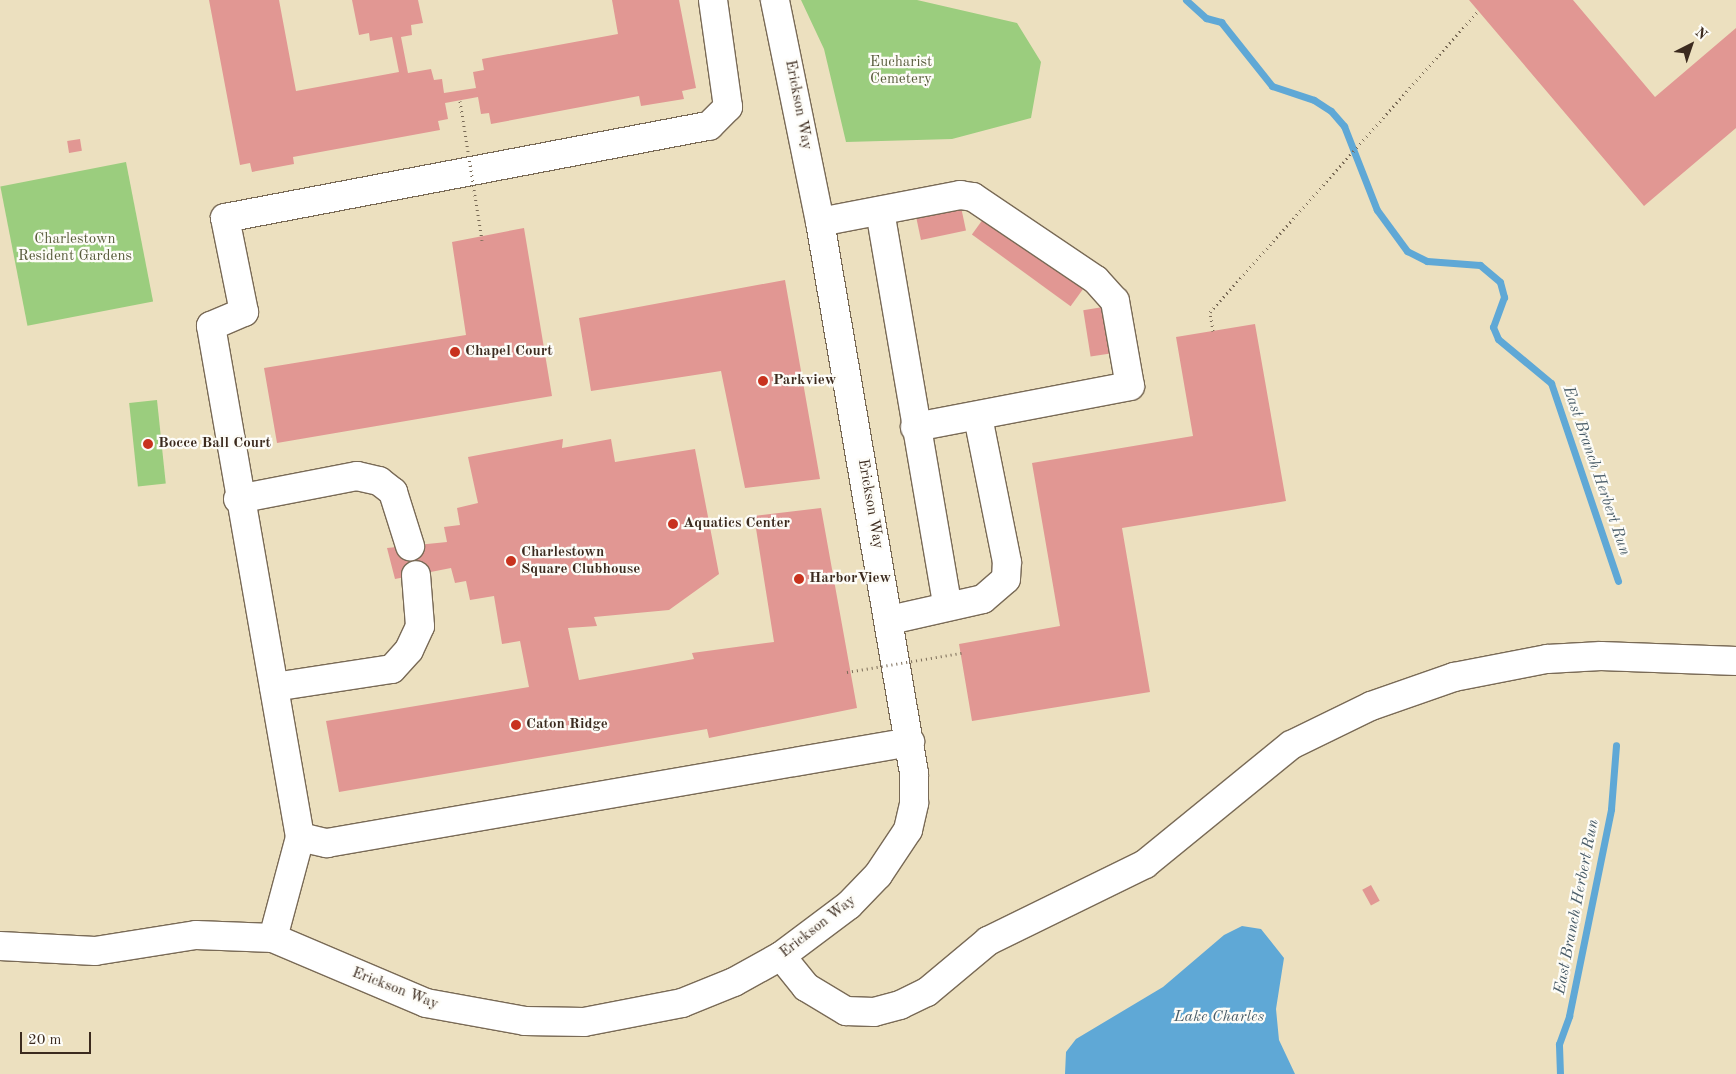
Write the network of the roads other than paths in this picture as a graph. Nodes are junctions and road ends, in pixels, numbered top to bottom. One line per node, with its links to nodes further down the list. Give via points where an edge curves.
1 (713, 0): 7 (street, via 728,107 709,126 225,218 244,312 211,326)
2 (775, 0): 4 (street, Erickson Way)
3 (880, 211): 4 (street); 5 (street, via 960,195 973,198 1096,280 1115,301 1130,386); 6 (street)
4 (820, 222): 11 (street, Erickson Way)
5 (978, 417): 6 (street); 10 (street, via 1007,562 1006,579 983,599)
6 (915, 427): 10 (street)
7 (238, 499): 8 (street, via 356,476 379,481 393,492); 13 (street)
8 (410, 546)
9 (416, 575): 13 (street, via 420,626 409,650 392,668)
10 (947, 604): 11 (street)
11 (890, 620): 14 (street, Erickson Way)
12 (1736, 661): 18 (street, via 1601,656 1501,664 1364,709 1290,745 1145,864 988,941 927,992 900,1005 874,1012 846,1011 806,987)
13 (274, 687): 15 (street)
14 (910, 742): 15 (street, via 327,843); 18 (street, Erickson Way, via 914,803 896,852 849,905)
15 (300, 837): 16 (street)
16 (273, 938): 17 (street, Erickson Way, via 196,935 95,951); 18 (street, Erickson Way, via 426,1003 525,1020 584,1022 682,1003)
17 (0, 946)
18 (781, 956)

